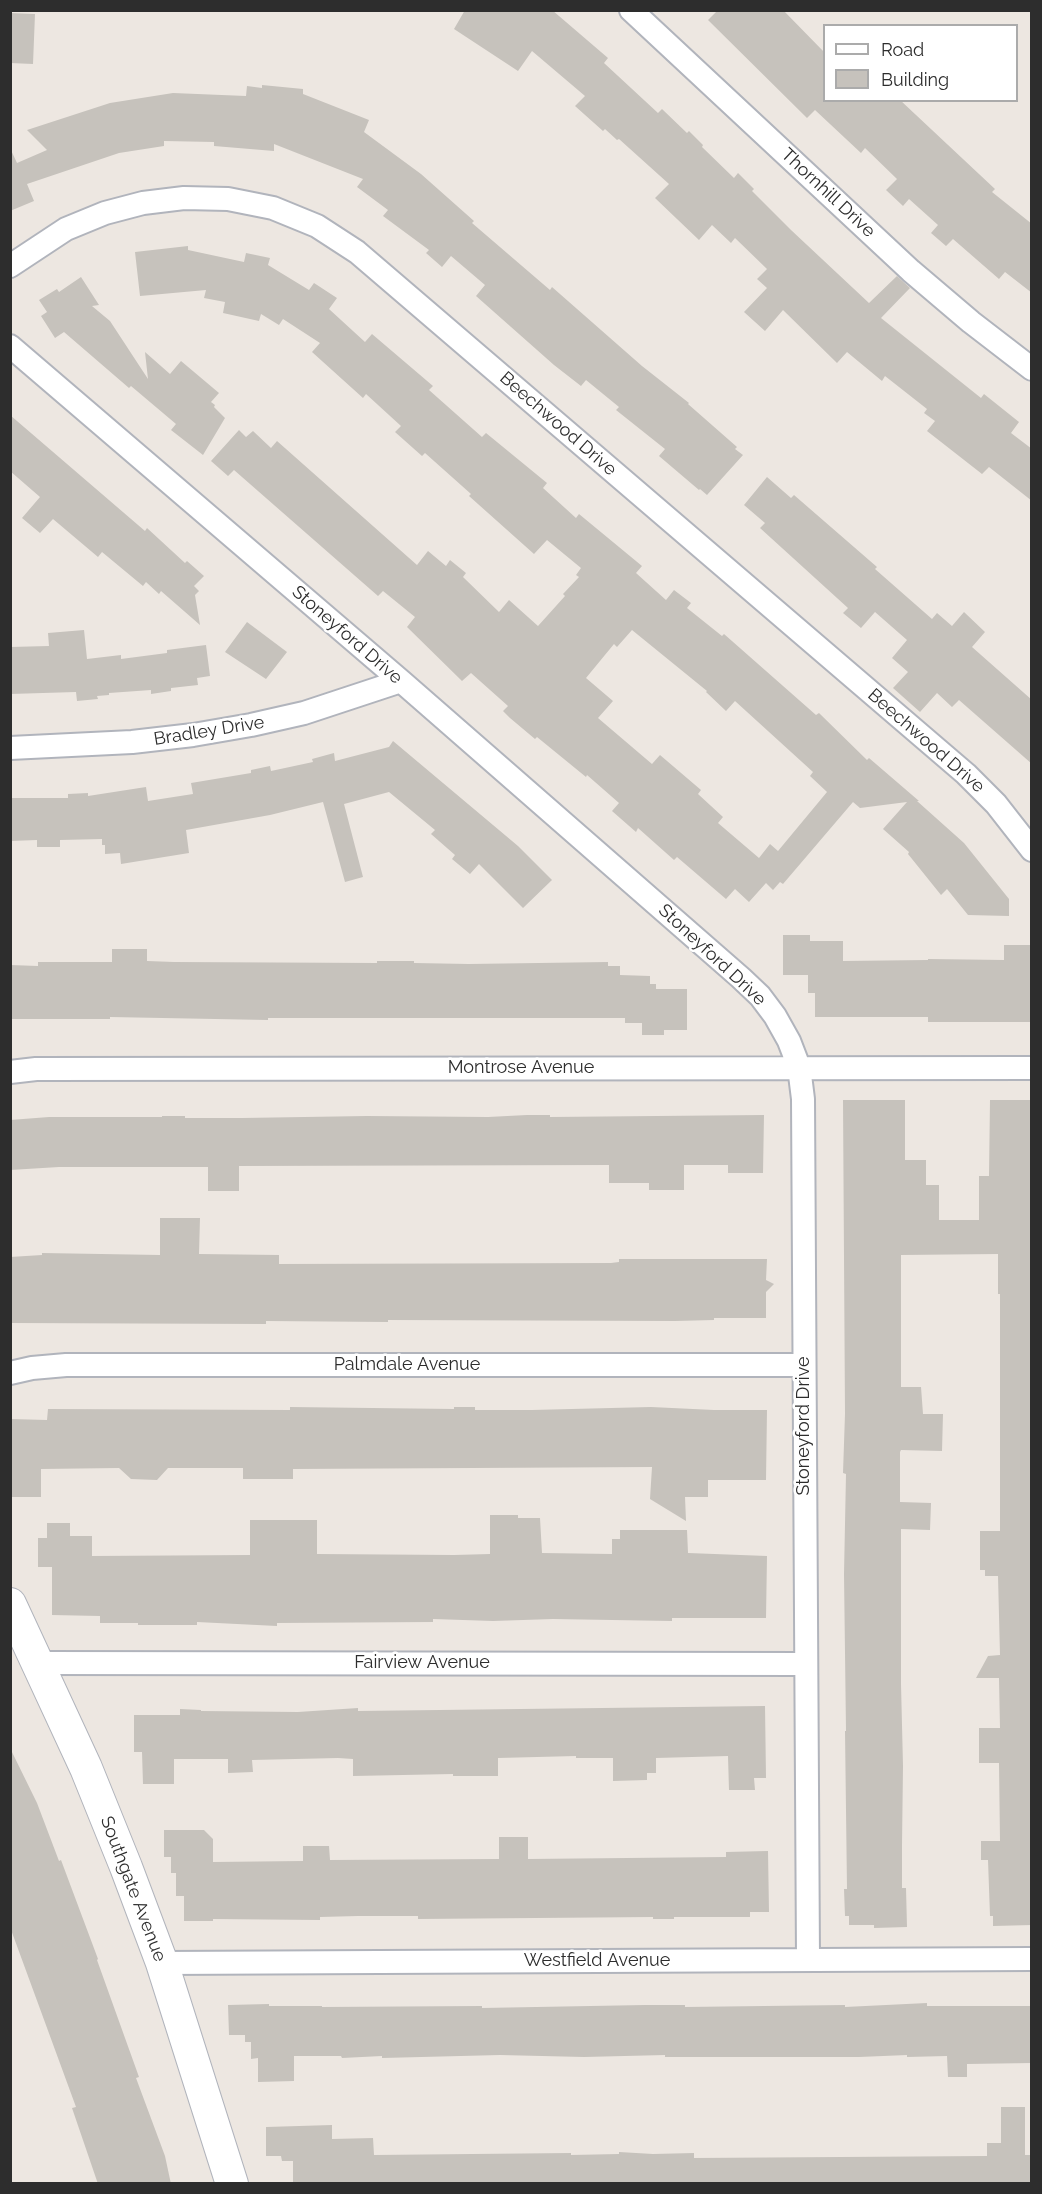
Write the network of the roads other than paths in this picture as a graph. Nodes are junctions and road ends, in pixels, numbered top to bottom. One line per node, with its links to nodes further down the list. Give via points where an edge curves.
1 (631, 10): 4 (street, Thornhill Drive, via 911,271)
2 (10, 266): 7 (street, Beechwood Drive, via 66,230 105,213 144,203 184,198 228,199 273,208 317,226 357,252 966,774)
3 (10, 346): 5 (street, Stoneyford Drive)
4 (1032, 369)
5 (401, 681): 6 (street, Bradley Drive, via 304,713 252,725 132,742); 8 (street, Stoneyford Drive, via 760,996 789,1041)
6 (10, 748)
7 (1032, 850)
8 (799, 1067): 9 (street, Montrose Avenue); 10 (street, Montrose Avenue); 11 (street, Stoneyford Drive)
9 (1032, 1068)
10 (10, 1072)
11 (804, 1365): 12 (street, Palmdale Avenue, via 66,1365); 15 (street, Stoneyford Drive)
12 (10, 1372)
13 (10, 1604): 14 (street, Southgate Avenue)
14 (39, 1663): 15 (street, Fairview Avenue); 18 (street, Southgate Avenue, via 86,1768)
15 (805, 1664): 16 (street, Stoneyford Drive)
16 (808, 1959): 17 (street, Westfield Avenue); 18 (street, Westfield Avenue)
17 (1032, 1959)
18 (162, 1963): 19 (street, Southgate Avenue)
19 (232, 2184)

